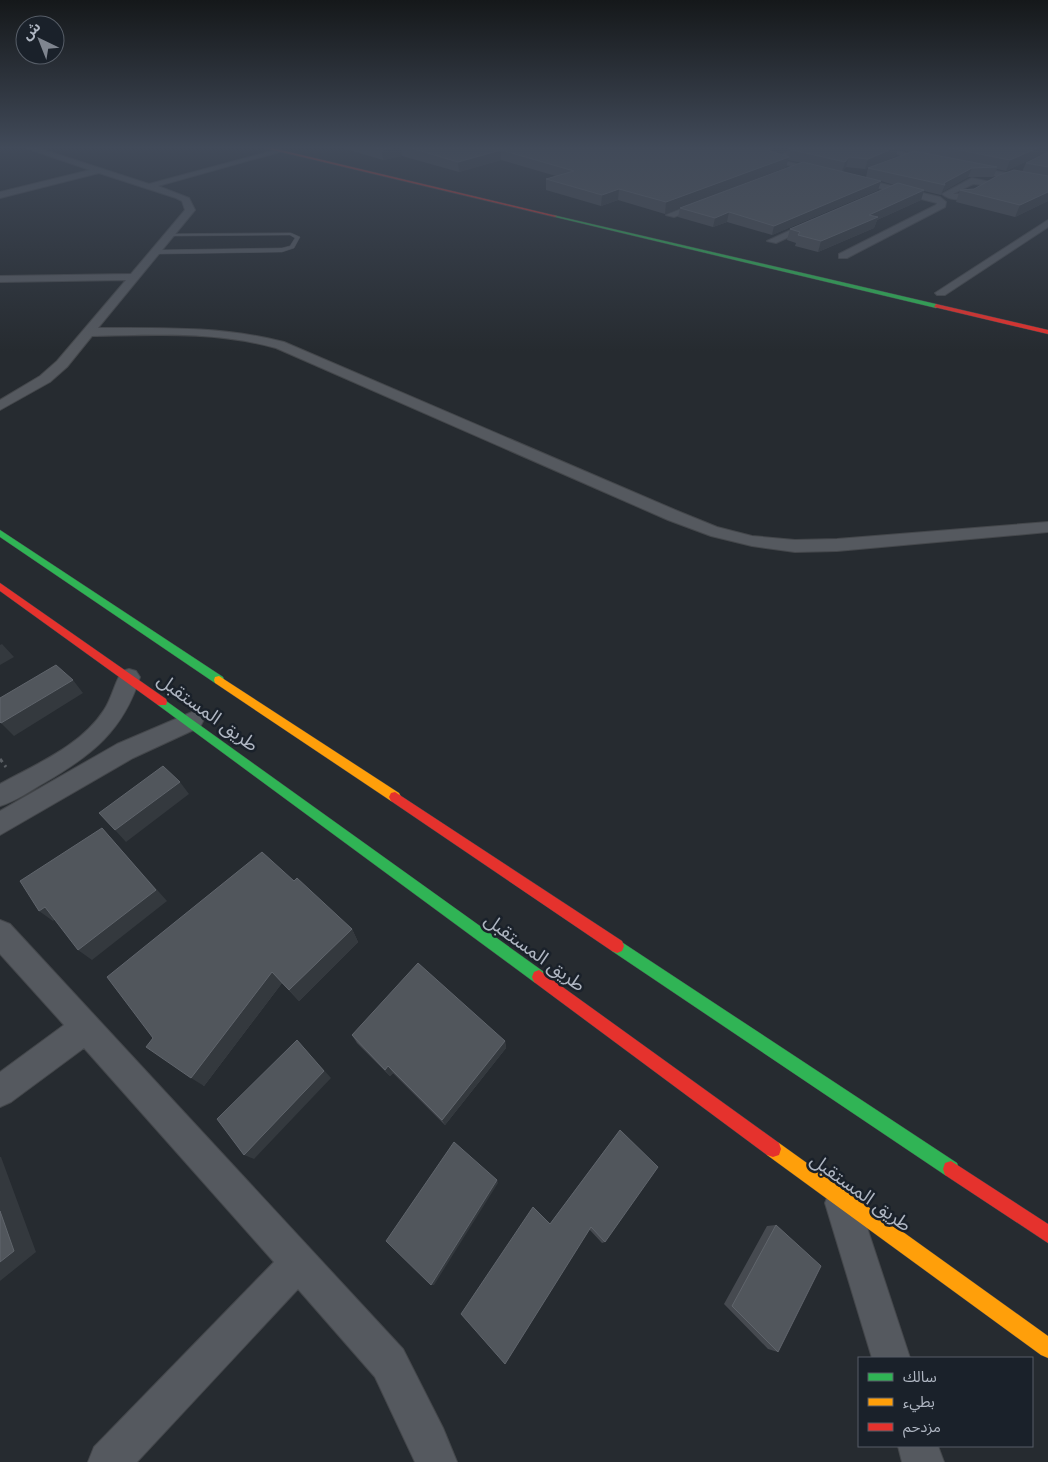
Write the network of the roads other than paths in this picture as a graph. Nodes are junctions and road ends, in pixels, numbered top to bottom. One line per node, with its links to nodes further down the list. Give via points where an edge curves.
1 (187, 214): 7 (street)
2 (547, 214): 11 (street)
3 (597, 214): 8 (street)
4 (924, 214): 15 (street)
5 (824, 219): 10 (street)
6 (1048, 223): 18 (street)
7 (171, 235): 14 (street); 14 (lane, via 291,234 298,238 292,247 282,250)
8 (687, 235): 9 (street); 11 (street, via 683,242)
9 (713, 241): 12 (street); 13 (street, via 703,243)
10 (772, 241)
11 (673, 244): 13 (street)
12 (732, 246)
13 (698, 250): 21 (street)
14 (156, 252): 16 (street)
15 (843, 256)
16 (135, 277): 17 (street); 20 (street)
17 (0, 279)
18 (936, 292): 19 (street)
19 (960, 297)
20 (89, 332): 22 (street, via 45,379); 23 (street, via 227,332 264,340 674,516 711,531 752,541 795,546 837,545)
21 (1048, 332)
22 (0, 406)
23 (1048, 527)
24 (0, 533): 36 (street, طريق المستقبل)
25 (0, 586): 26 (street, طريق المستقبل)
26 (129, 677): 27 (street, طريق المستقبل); 28 (street, via 120,704 101,729)
27 (192, 721): 29 (street); 35 (street, طريق المستقبل)
28 (74, 752): 29 (street); 30 (street)
29 (92, 769): 31 (street)
30 (0, 796)
31 (0, 824)
32 (0, 933): 33 (street)
33 (85, 1028): 34 (street); 37 (street)
34 (0, 1091)
35 (841, 1200): 38 (street, طريق المستقبل); 39 (street)
36 (1048, 1234)
37 (298, 1263): 41 (street); 42 (street, via 389,1363)
38 (1048, 1348)
39 (891, 1357)
40 (918, 1447): 43 (street)
41 (109, 1462)
42 (436, 1462)
43 (923, 1462)

